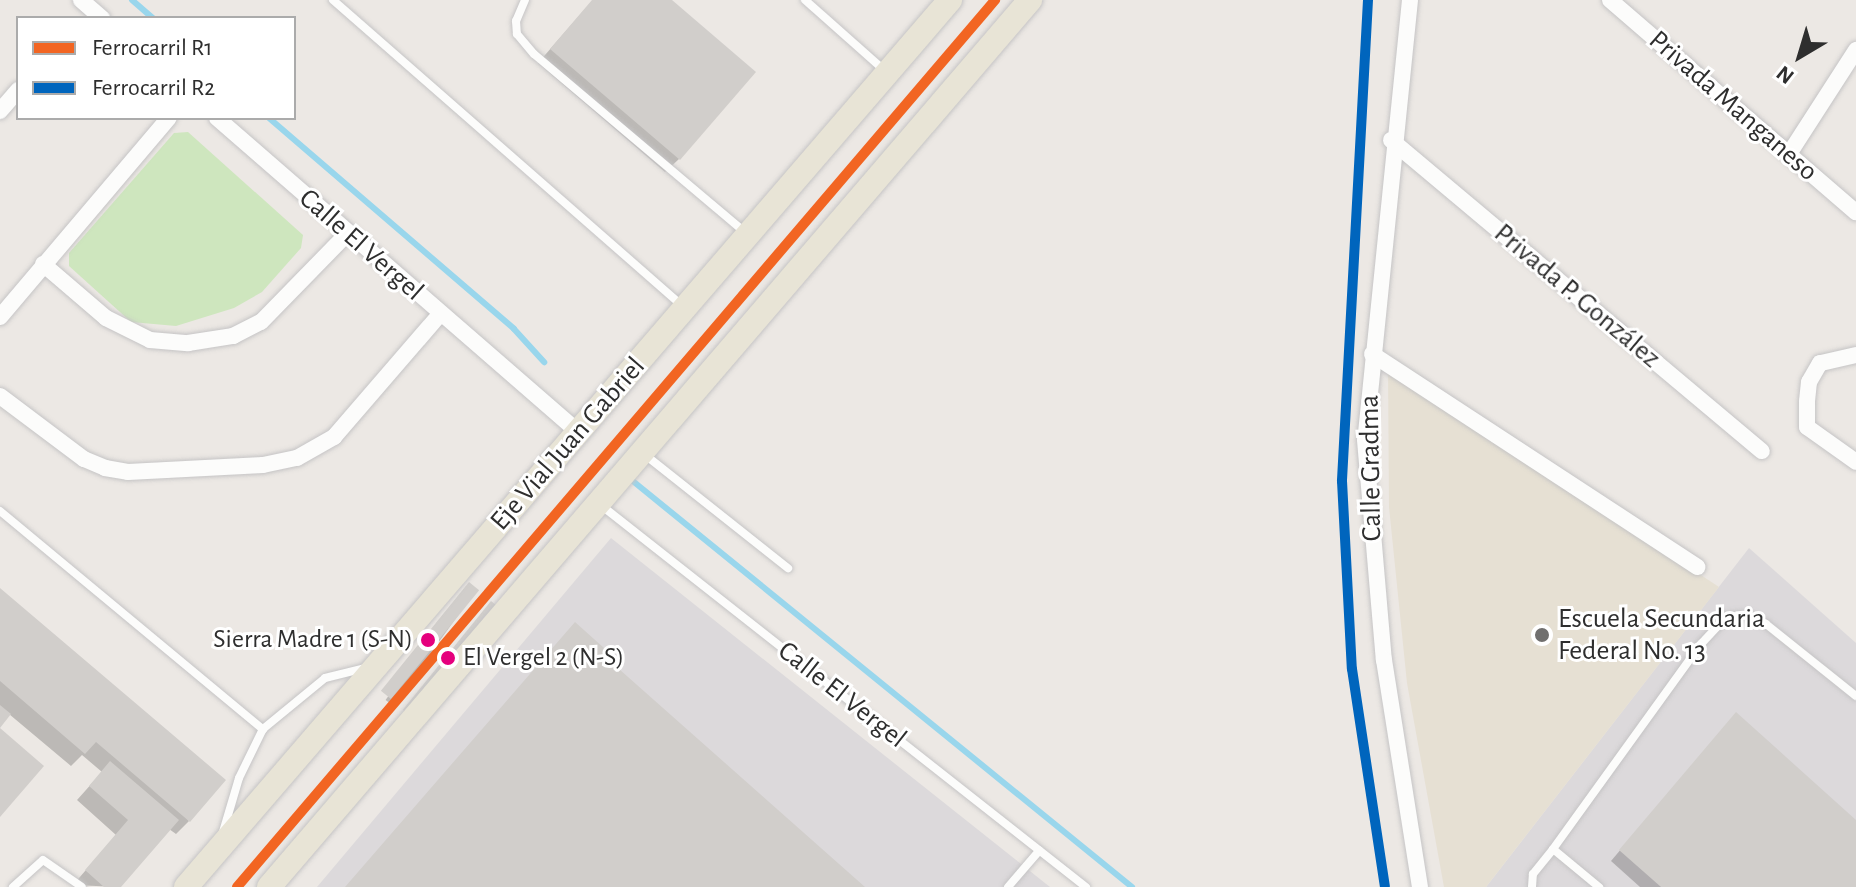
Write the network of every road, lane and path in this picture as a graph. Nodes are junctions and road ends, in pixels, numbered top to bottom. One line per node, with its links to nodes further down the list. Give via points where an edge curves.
1 (333, 0): 20 (lane)
2 (525, 0): 18 (lane, via 517,34 534,54)
3 (805, 0): 9 (lane)
4 (950, 0): 9 (main road, Eje Vial Juan Gabriel)
5 (1030, 0): 28 (main road)
6 (1410, 0): 14 (street, Calle Gradma)
7 (1610, 0): 15 (street, Privada Manganeso)
8 (1856, 50): 15 (street)
9 (888, 73): 18 (main road, Eje Vial Juan Gabriel)
10 (16, 92): 11 (street)
11 (0, 111)
12 (167, 120): 19 (street)
13 (219, 120): 17 (street, Calle El Vergel)
14 (1391, 140): 23 (street, Calle Gradma); 27 (street, Privada P. González)
15 (1789, 154): 16 (street, Privada Manganeso)
16 (1856, 212)
17 (348, 233): 19 (street, via 261,322 233,336 188,343 150,340 106,318); 21 (street, Calle El Vergel)
18 (749, 235): 20 (main road, Eje Vial Juan Gabriel)
19 (43, 264): 22 (street)
20 (686, 308): 26 (main road, Eje Vial Juan Gabriel)
21 (440, 314): 25 (street, via 334,437 297,458 263,465 128,472 105,468 84,459); 26 (street, Calle El Vergel)
22 (0, 317)
23 (1372, 354): 32 (street); 46 (street, Calle Gradma, via 1365,440 1371,554)
24 (1856, 355): 29 (street, via 1820,363 1809,382 1807,427)
25 (0, 396)
26 (579, 433): 34 (main road, Eje Vial Juan Gabriel)
27 (1762, 451)
28 (642, 452): 30 (main road); 33 (lane)
29 (1856, 462)
30 (598, 503): 39 (lane, Calle El Vergel); 43 (main road)
31 (0, 511): 36 (lane)
32 (1698, 567)
33 (788, 568)
34 (370, 668): 36 (lane, via 325,678); 37 (main road, Eje Vial Juan Gabriel)
35 (1856, 696): 38 (lane, via 1766,624 1747,615 1726,617)
36 (263, 729): 37 (lane, via 239,778)
37 (219, 848): 42 (main road, Eje Vial Juan Gabriel)
38 (1553, 849): 47 (lane, via 1533,874); 48 (lane)
39 (1039, 851): 44 (lane); 45 (lane, Calle El Vergel)
40 (13, 887): 41 (lane, via 43,860)
41 (82, 887)
42 (186, 887)
43 (269, 887)
44 (1008, 887)
45 (1086, 887)
46 (1420, 887)
47 (1532, 887)
48 (1599, 887)

